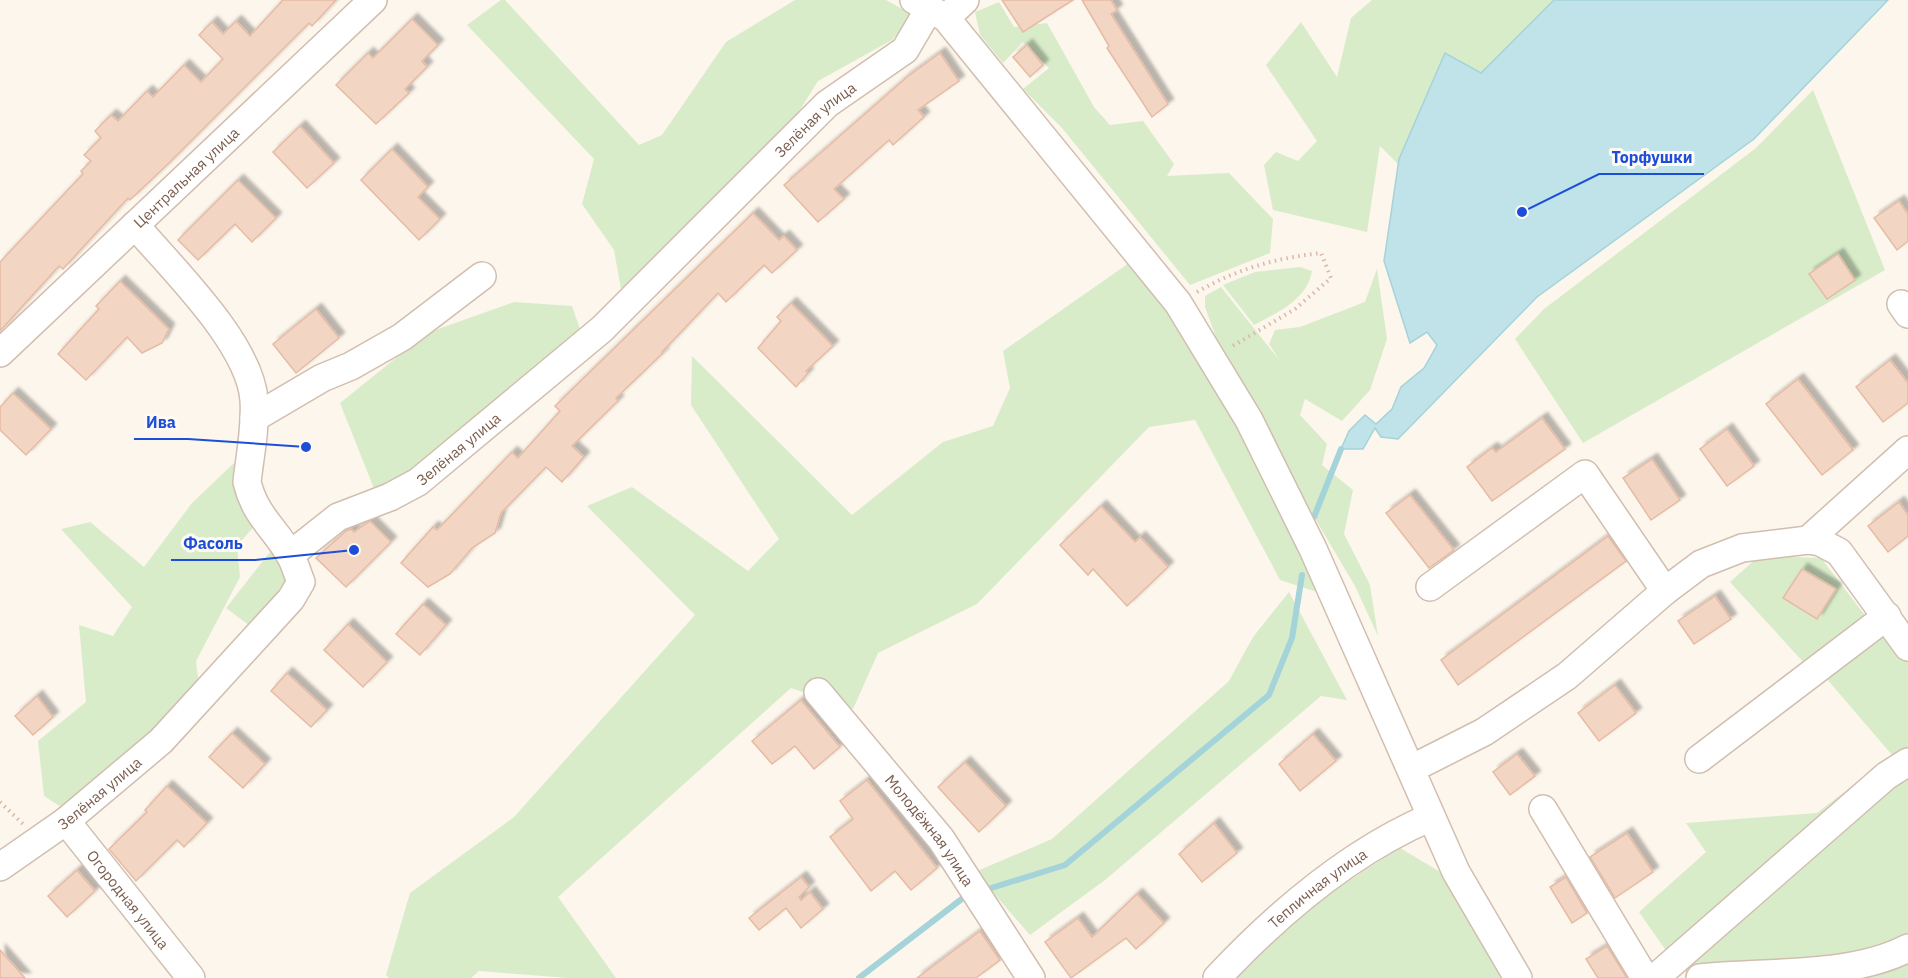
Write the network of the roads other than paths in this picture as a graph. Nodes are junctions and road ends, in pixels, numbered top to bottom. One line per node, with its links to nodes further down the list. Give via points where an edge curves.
1 (373, 0): 3 (street, Центральная улица)
2 (938, 7): 9 (street, Зелёная улица, via 905,50 827,104 602,329 418,482 338,517); 17 (street, via 1178,303 1249,420 1313,549)
3 (135, 225): 5 (street, Центральная улица); 6 (street, via 230,337 247,367)
4 (482, 276): 6 (street, via 402,337)
5 (0, 353)
6 (254, 418): 9 (street, via 250,493 267,526)
7 (1908, 450): 8 (street)
8 (1808, 540): 11 (street, via 1742,548 1716,557); 12 (street, via 1839,552)
9 (290, 555): 20 (street, Зелёная улица, via 301,582 291,599 161,741)
10 (1430, 587): 11 (street, via 1585,474)
11 (1665, 591): 17 (street, via 1567,676 1484,732)
12 (1887, 616): 13 (street); 15 (street)
13 (1908, 646)
14 (818, 692): 24 (street, Молодёжная улица, via 941,839)
15 (1699, 759)
16 (1908, 762): 28 (street, via 1886,776)
17 (1411, 769): 19 (street)
18 (1543, 809): 27 (street)
19 (1431, 817): 25 (street, Тепличная улица, via 1398,831 1291,907); 26 (street, via 1456,872)
20 (66, 821): 21 (street, Зелёная улица); 23 (street, Огородная улица)
21 (0, 867)
22 (1908, 948): 29 (street, via 1846,968)
23 (190, 978)
24 (1031, 978)
25 (1217, 978)
26 (1518, 978)
27 (1645, 978)
28 (1655, 978)
29 (1700, 978)

